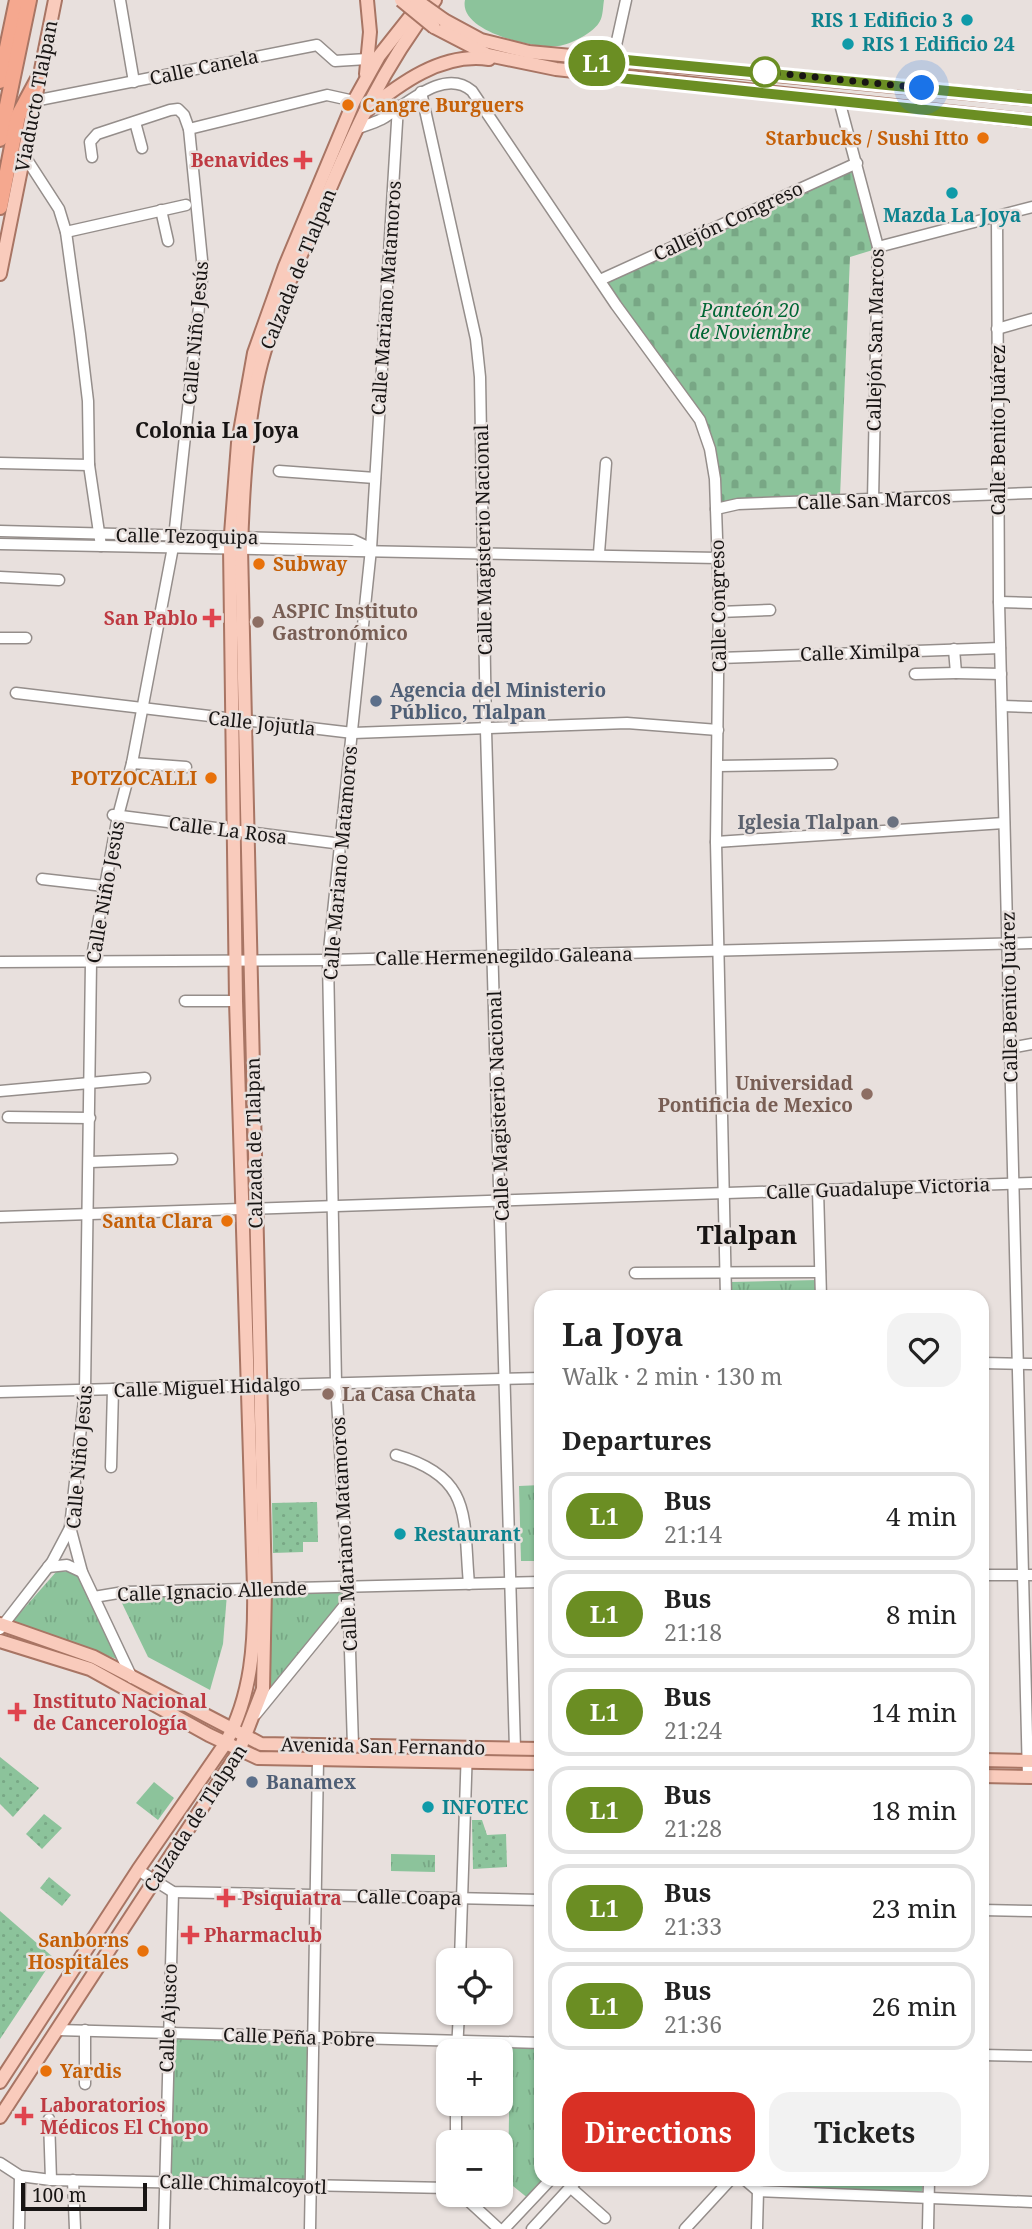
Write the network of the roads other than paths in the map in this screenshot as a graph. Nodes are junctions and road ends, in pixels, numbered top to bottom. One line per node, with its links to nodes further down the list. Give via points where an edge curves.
1 (14, 0): 12 (highway); 16 (highway, Viaducto Tlalpan)
2 (26, 0): 28 (highway); 33 (highway, Viaducto Tlalpan)
3 (55, 0): 17 (main road, Viaducto Tlalpan)
4 (120, 0): 20 (street)
5 (367, 0): 13 (main road)
6 (401, 0): 11 (main road, bridge)
7 (416, 0): 11 (main road, bridge)
8 (424, 0): 19 (main road, Calzada de Tlalpan, via 379,55)
9 (435, 0): 27 (main road, Calzada de Tlalpan, via 403,43)
10 (626, 0): 14 (street)
11 (439, 23): 14 (main road, via 511,49); 15 (main road, via 475,50)
12 (0, 42)
13 (367, 59): 19 (main road); 20 (street, Calle Canela, via 335,61 317,45)
14 (613, 59): 18 (street); 22 (main road)
15 (508, 61): 18 (main road); 27 (main road, via 481,58 435,67 403,82)
16 (1, 75)
17 (39, 77): 24 (main road, Viaducto Tlalpan); 39 (highway, via 18,116)
18 (609, 77): 23 (main road)
19 (365, 81): 25 (main road, Calzada de Tlalpan)
20 (134, 82): 24 (street, Calle Canela)
21 (421, 92): 26 (street); 47 (street, Calle Congreso, via 455,83 472,91); 67 (street, Calle Magisterio Nacional, via 476,340)
22 (1032, 99)
23 (839, 100): 29 (main road); 37 (street, Callejón San Marcos)
24 (34, 101): 35 (main road, Viaducto Tlalpan)
25 (354, 101): 32 (street, via 327,95); 62 (main road, Calzada de Tlalpan, via 254,353 237,443)
26 (397, 106): 31 (street, via 382,119); 54 (street, Calle Mariano Matamoros)
27 (362, 114): 31 (main road, Calzada de Tlalpan)
28 (0, 115)
29 (1032, 121)
30 (135, 122): 32 (street, via 178,109); 34 (street); 36 (street, via 92,137)
31 (356, 129): 62 (main road, Calzada de Tlalpan, via 294,271 264,354)
32 (189, 130): 61 (street, Calle Niño Jesús, via 204,270)
33 (0, 139)
34 (142, 148)
35 (24, 155): 43 (street, via 59,209); 46 (main road, Viaducto Tlalpan)
36 (92, 157)
37 (857, 163): 45 (street, Callejón San Marcos); 47 (street, Callejón Congreso)
38 (186, 205): 41 (street)
39 (0, 207)
40 (1032, 207): 42 (street)
41 (161, 210): 43 (street); 44 (street)
42 (997, 216): 45 (street); 49 (street, Calle Benito Juárez)
43 (66, 232): 52 (street, via 88,401)
44 (168, 241)
45 (878, 247): 57 (street, Callejón San Marcos)
46 (0, 274)
47 (600, 280): 58 (street, Calle Congreso, via 699,420 710,449)
48 (1032, 319): 49 (street)
49 (997, 329): 56 (street, Calle Benito Juárez)
50 (0, 463): 52 (street)
51 (606, 463): 68 (street)
52 (89, 465): 60 (street)
53 (279, 471): 54 (street)
54 (375, 478): 66 (street, Calle Mariano Matamoros)
55 (1032, 493): 56 (street, Calle San Marcos)
56 (998, 496): 57 (street, Calle San Marcos); 72 (street, Calle Benito Juárez)
57 (873, 501): 58 (street, Calle San Marcos, via 738,504)
58 (716, 509): 69 (street, Calle Congreso)
59 (0, 531): 60 (street, Calle Tezoquipa)
60 (97, 534): 61 (street, Calle Tezoquipa); 64 (street)
61 (174, 534): 62 (street, Calle Tezoquipa); 65 (street, Calle Niño Jesús)
62 (235, 542): 65 (street, Calle Tezoquipa); 66 (street, Calle Tezoquipa); 88 (main road, Calzada de Tlalpan)
63 (0, 544): 64 (street, Calle Tezoquipa)
64 (100, 546): 65 (street, Calle Tezoquipa)
65 (173, 547): 87 (street, Calle Niño Jesús)
66 (371, 549): 67 (street, Calle Tezoquipa); 91 (street, Calle Mariano Matamoros)
67 (484, 552): 68 (street, Calle Tezoquipa); 89 (street, Calle Magisterio Nacional)
68 (599, 553): 69 (street, Calle Tezoquipa)
69 (718, 558): 75 (street, Calle Congreso)
70 (0, 577): 71 (street)
71 (59, 580)
72 (999, 602): 73 (street); 78 (street, Calle Benito Juárez)
73 (1032, 603)
74 (770, 610): 75 (street)
75 (719, 612): 80 (street, Calle Congreso)
76 (0, 638): 77 (street)
77 (26, 638)
78 (1000, 648): 79 (street, Calle Ximilpa); 83 (street, Calle Benito Juárez)
79 (954, 649): 80 (street, Calle Ximilpa); 81 (street)
80 (719, 658): 90 (street, Calle Congreso)
81 (956, 673): 82 (street); 83 (street)
82 (915, 674)
83 (1001, 674): 85 (street, Calle Benito Juárez)
84 (16, 694): 87 (street, Calle Jojutla)
85 (1002, 706): 86 (street); 97 (street, Calle Benito Juárez)
86 (1032, 707)
87 (142, 711): 88 (street, Calle Jojutla); 92 (street, Calle Niño Jesús)
88 (239, 720): 91 (street, Calle Jojutla); 98 (main road, Calzada de Tlalpan); 99 (main road, Calzada de Tlalpan)
89 (486, 730): 90 (street, Calle Jojutla, via 627,723); 91 (street, Calle Jojutla); 107 (street, Calle Magisterio Nacional)
90 (718, 730): 94 (street, Calle Congreso)
91 (353, 733): 101 (street, Calle Mariano Matamoros)
92 (132, 763): 95 (street); 96 (street, Calle Niño Jesús)
93 (832, 764): 94 (street)
94 (718, 766): 100 (street, Calle Congreso)
95 (186, 767)
96 (116, 815): 98 (street, Calle La Rosa); 103 (street, Calle Niño Jesús)
97 (1004, 823): 100 (street); 104 (street, Calle Benito Juárez)
98 (234, 831): 99 (street, Calle La Rosa); 108 (main road, Calzada de Tlalpan)
99 (248, 832): 101 (street, Calle La Rosa); 109 (main road, Calzada de Tlalpan)
100 (716, 842): 106 (street, Calle Congreso)
101 (342, 844): 110 (street, Calle Mariano Matamoros)
102 (42, 879): 103 (street)
103 (104, 886): 112 (street, Calle Niño Jesús)
104 (1007, 943): 105 (street, Calle Hermenegildo Galeana); 106 (street, Calle Hermenegildo Galeana); 116 (street, Calle Benito Juárez)
105 (1032, 943)
106 (717, 952): 107 (street, Calle Hermenegildo Galeana); 127 (street, Calle Congreso)
107 (493, 956): 110 (street, Calle Hermenegildo Galeana); 128 (street, Calle Magisterio Nacional)
108 (236, 959): 109 (street, Calle Hermenegildo Galeana); 112 (street, Calle Hermenegildo Galeana); 114 (main road, Calzada de Tlalpan)
109 (250, 959): 110 (street, Calle Hermenegildo Galeana); 130 (main road, Calzada de Tlalpan)
110 (328, 960): 129 (street, Calle Mariano Matamoros)
111 (0, 962): 112 (street, Calle Hermenegildo Galeana)
112 (91, 962): 118 (street, Calle Niño Jesús)
113 (185, 1001): 114 (street)
114 (236, 1001): 130 (main road, Calzada de Tlalpan)
115 (1032, 1044): 116 (street)
116 (1010, 1048): 124 (street, Calle Benito Juárez)
117 (145, 1078): 118 (street)
118 (90, 1082): 119 (street); 121 (street, Calle Niño Jesús)
119 (0, 1091)
120 (8, 1117): 121 (street)
121 (90, 1118): 123 (street, Calle Niño Jesús)
122 (172, 1159): 123 (street)
123 (90, 1162): 131 (street, Calle Niño Jesús)
124 (1013, 1183): 125 (street, Calle Guadalupe Victoria); 126 (street, Calle Guadalupe Victoria); 139 (street, Calle Benito Juárez)
125 (1032, 1183)
126 (818, 1190): 127 (street, Calle Guadalupe Victoria); 133 (street)
127 (724, 1194): 128 (street, Calle Guadalupe Victoria); 135 (street, Calle Congreso)
128 (500, 1202): 129 (street, Calle Guadalupe Victoria); 141 (street, Calle Magisterio Nacional)
129 (332, 1206): 130 (street, Calle Guadalupe Victoria); 143 (street, Calle Mariano Matamoros)
130 (250, 1209): 131 (street, Calle Guadalupe Victoria); 144 (main road, Calzada de Tlalpan)
131 (89, 1214): 132 (street, Calle Guadalupe Victoria); 146 (street, Calle Niño Jesús)
132 (0, 1217)
133 (820, 1272): 135 (street); 137 (street)
134 (635, 1273): 135 (street)
135 (725, 1273): 136 (street, Calle Congreso)
136 (726, 1290)
137 (821, 1290)
138 (989, 1363): 139 (street)
139 (1018, 1364): 140 (street); 154 (street, Calle Benito Juárez)
140 (1032, 1364)
141 (506, 1378): 142 (street, Calle Miguel Hidalgo); 143 (street, Calle Miguel Hidalgo); 156 (street, Calle Magisterio Nacional)
142 (534, 1378)
143 (336, 1383): 144 (street, Calle Miguel Hidalgo); 158 (street, Calle Mariano Matamoros)
144 (254, 1386): 145 (street, Calle Miguel Hidalgo); 159 (main road, Calzada de Tlalpan)
145 (113, 1389): 146 (street, Calle Miguel Hidalgo); 149 (street)
146 (85, 1391): 147 (street, Calle Miguel Hidalgo); 150 (street, Calle Niño Jesús)
147 (0, 1392)
148 (396, 1455): 157 (street, via 419,1461 452,1489 461,1503)
149 (111, 1467)
150 (70, 1527): 151 (street); 152 (street, Calle Niño Jesús)
151 (48, 1567): 152 (street, via 67,1565); 162 (street)
152 (82, 1572): 160 (street, Calle Niño Jesús)
153 (989, 1575): 154 (street)
154 (1027, 1575): 177 (street, Calle Benito Juárez)
155 (534, 1582): 156 (street, Calle Ignacio Allende)
156 (511, 1583): 157 (street, Calle Ignacio Allende); 171 (street, Calle Magisterio Nacional)
157 (469, 1584): 158 (street, Calle Ignacio Allende)
158 (348, 1587): 159 (street, Calle Ignacio Allende); 161 (street, Calle Mariano Matamoros)
159 (260, 1588): 160 (street, Calle Ignacio Allende); 166 (main road, Calzada de Tlalpan, via 264,1689); 167 (main road, Calzada de Tlalpan, via 253,1665)
160 (94, 1597): 164 (street, Calle Niño Jesús)
161 (349, 1600): 166 (street); 170 (street, Calle Mariano Matamoros)
162 (1, 1626): 164 (main road, Avenida San Fernando, via 94,1657)
163 (0, 1641): 165 (main road, Avenida San Fernando, via 90,1669)
164 (134, 1676): 165 (street); 167 (main road, Avenida San Fernando)
165 (128, 1688): 169 (main road, Avenida San Fernando)
166 (255, 1715): 168 (main road, Calzada de Tlalpan)
167 (233, 1729): 168 (main road, Avenida San Fernando); 169 (main road, Calzada de Tlalpan)
168 (247, 1737): 170 (main road, Avenida San Fernando, via 261,1744); 173 (main road, Calzada de Tlalpan)
169 (225, 1744): 173 (main road, Avenida San Fernando); 181 (main road, Calzada de Tlalpan)
170 (353, 1746): 174 (main road, Avenida San Fernando)
171 (515, 1749): 172 (main road, Avenida San Fernando); 174 (main road, Avenida San Fernando)
172 (534, 1749)
173 (239, 1751): 175 (main road, Avenida San Fernando, via 258,1758); 182 (main road, Calzada de Tlalpan)
174 (467, 1755): 175 (main road, Avenida San Fernando); 178 (main road, Avenida San Fernando); 185 (street)
175 (318, 1760): 184 (street)
176 (989, 1760): 177 (main road)
177 (1030, 1761): 180 (street, Calle Benito Juárez)
178 (534, 1762)
179 (989, 1776): 180 (main road)
180 (1030, 1777)
181 (138, 1870): 182 (street); 199 (main road, Calzada de Tlalpan)
182 (155, 1881): 183 (street); 190 (main road, Calzada de Tlalpan)
183 (173, 1892): 184 (street, Calle Coapa); 192 (street, Calle Ajusco)
184 (315, 1895): 185 (street, Calle Coapa); 193 (street)
185 (463, 1899): 186 (street, Calle Coapa); 189 (street)
186 (534, 1900)
187 (989, 1910): 188 (street)
188 (1032, 1911)
189 (461, 1948)
190 (57, 2030): 191 (street, Calle Peña Pobre); 201 (main road, Calzada de Tlalpan)
191 (85, 2031): 192 (street, Calle Peña Pobre); 200 (street)
192 (167, 2032): 193 (street, Calle Peña Pobre); 207 (street, Calle Ajusco)
193 (312, 2036): 196 (street, Calle Peña Pobre); 208 (street)
194 (534, 2043): 195 (street, Calle Peña Pobre)
195 (513, 2044)
196 (436, 2045)
197 (989, 2055): 198 (street)
198 (1032, 2056)
199 (0, 2082)
200 (85, 2084)
201 (0, 2117)
202 (49, 2119): 205 (street)
203 (0, 2163): 204 (street, Calle Chimalcoyotl)
204 (20, 2176): 205 (street, Calle Chimalcoyotl); 220 (street)
205 (51, 2180): 206 (street, Calle Chimalcoyotl)
206 (73, 2180): 207 (street, Calle Chimalcoyotl); 221 (street)
207 (164, 2181): 208 (street, Calle Chimalcoyotl); 222 (street, Calle Ajusco)
208 (311, 2186): 213 (street, Calle Chimalcoyotl); 223 (street)
209 (544, 2186): 225 (street)
210 (725, 2186): 227 (street)
211 (752, 2186): 215 (street)
212 (929, 2186): 216 (street)
213 (436, 2188)
214 (570, 2188): 219 (street); 226 (street)
215 (758, 2191): 216 (street); 228 (street)
216 (928, 2199): 217 (street); 229 (street)
217 (1032, 2202)
218 (475, 2207): 224 (street)
219 (605, 2218)
220 (19, 2229)
221 (75, 2229)
222 (164, 2229)
223 (310, 2229)
224 (499, 2229)
225 (504, 2229)
226 (532, 2229)
227 (685, 2229)
228 (757, 2229)
229 (928, 2229)

